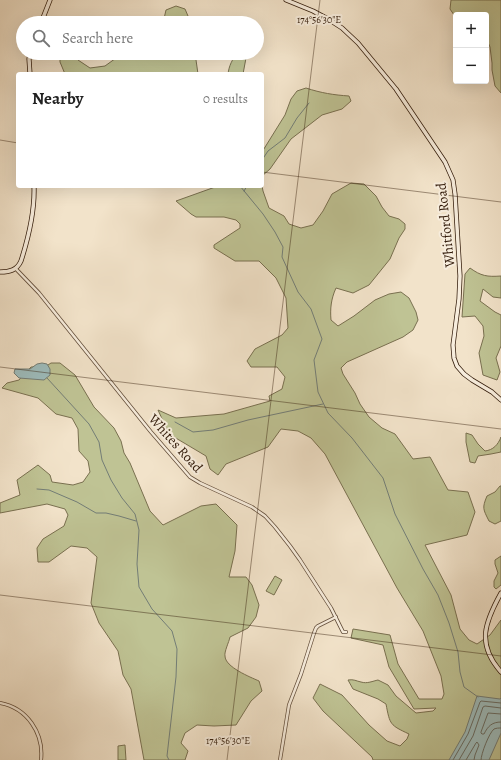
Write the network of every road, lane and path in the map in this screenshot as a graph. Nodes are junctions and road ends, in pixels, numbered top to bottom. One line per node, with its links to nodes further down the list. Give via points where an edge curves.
1 (50, 0): 3 (main road)
2 (286, 0): 9 (main road, Whitford Road, via 328,19 358,43 401,97 445,162 455,194 460,276 454,358 464,374)
3 (44, 16)
4 (29, 60): 5 (main road)
5 (30, 72)
6 (34, 188): 7 (main road, via 32,219 21,261)
7 (16, 269): 8 (main road); 11 (street, Whites Road, via 39,293 190,477 265,516 300,560)
8 (0, 272)
9 (501, 400)
10 (501, 593): 13 (main road, via 489,616 485,636 492,660)
11 (336, 617): 12 (street, Whites Road, via 343,632); 16 (street, via 318,626 314,633 289,705)
12 (346, 632)
13 (501, 672)
14 (0, 703): 15 (street, via 12,706 33,724 41,743)
15 (41, 760)
16 (280, 760)

